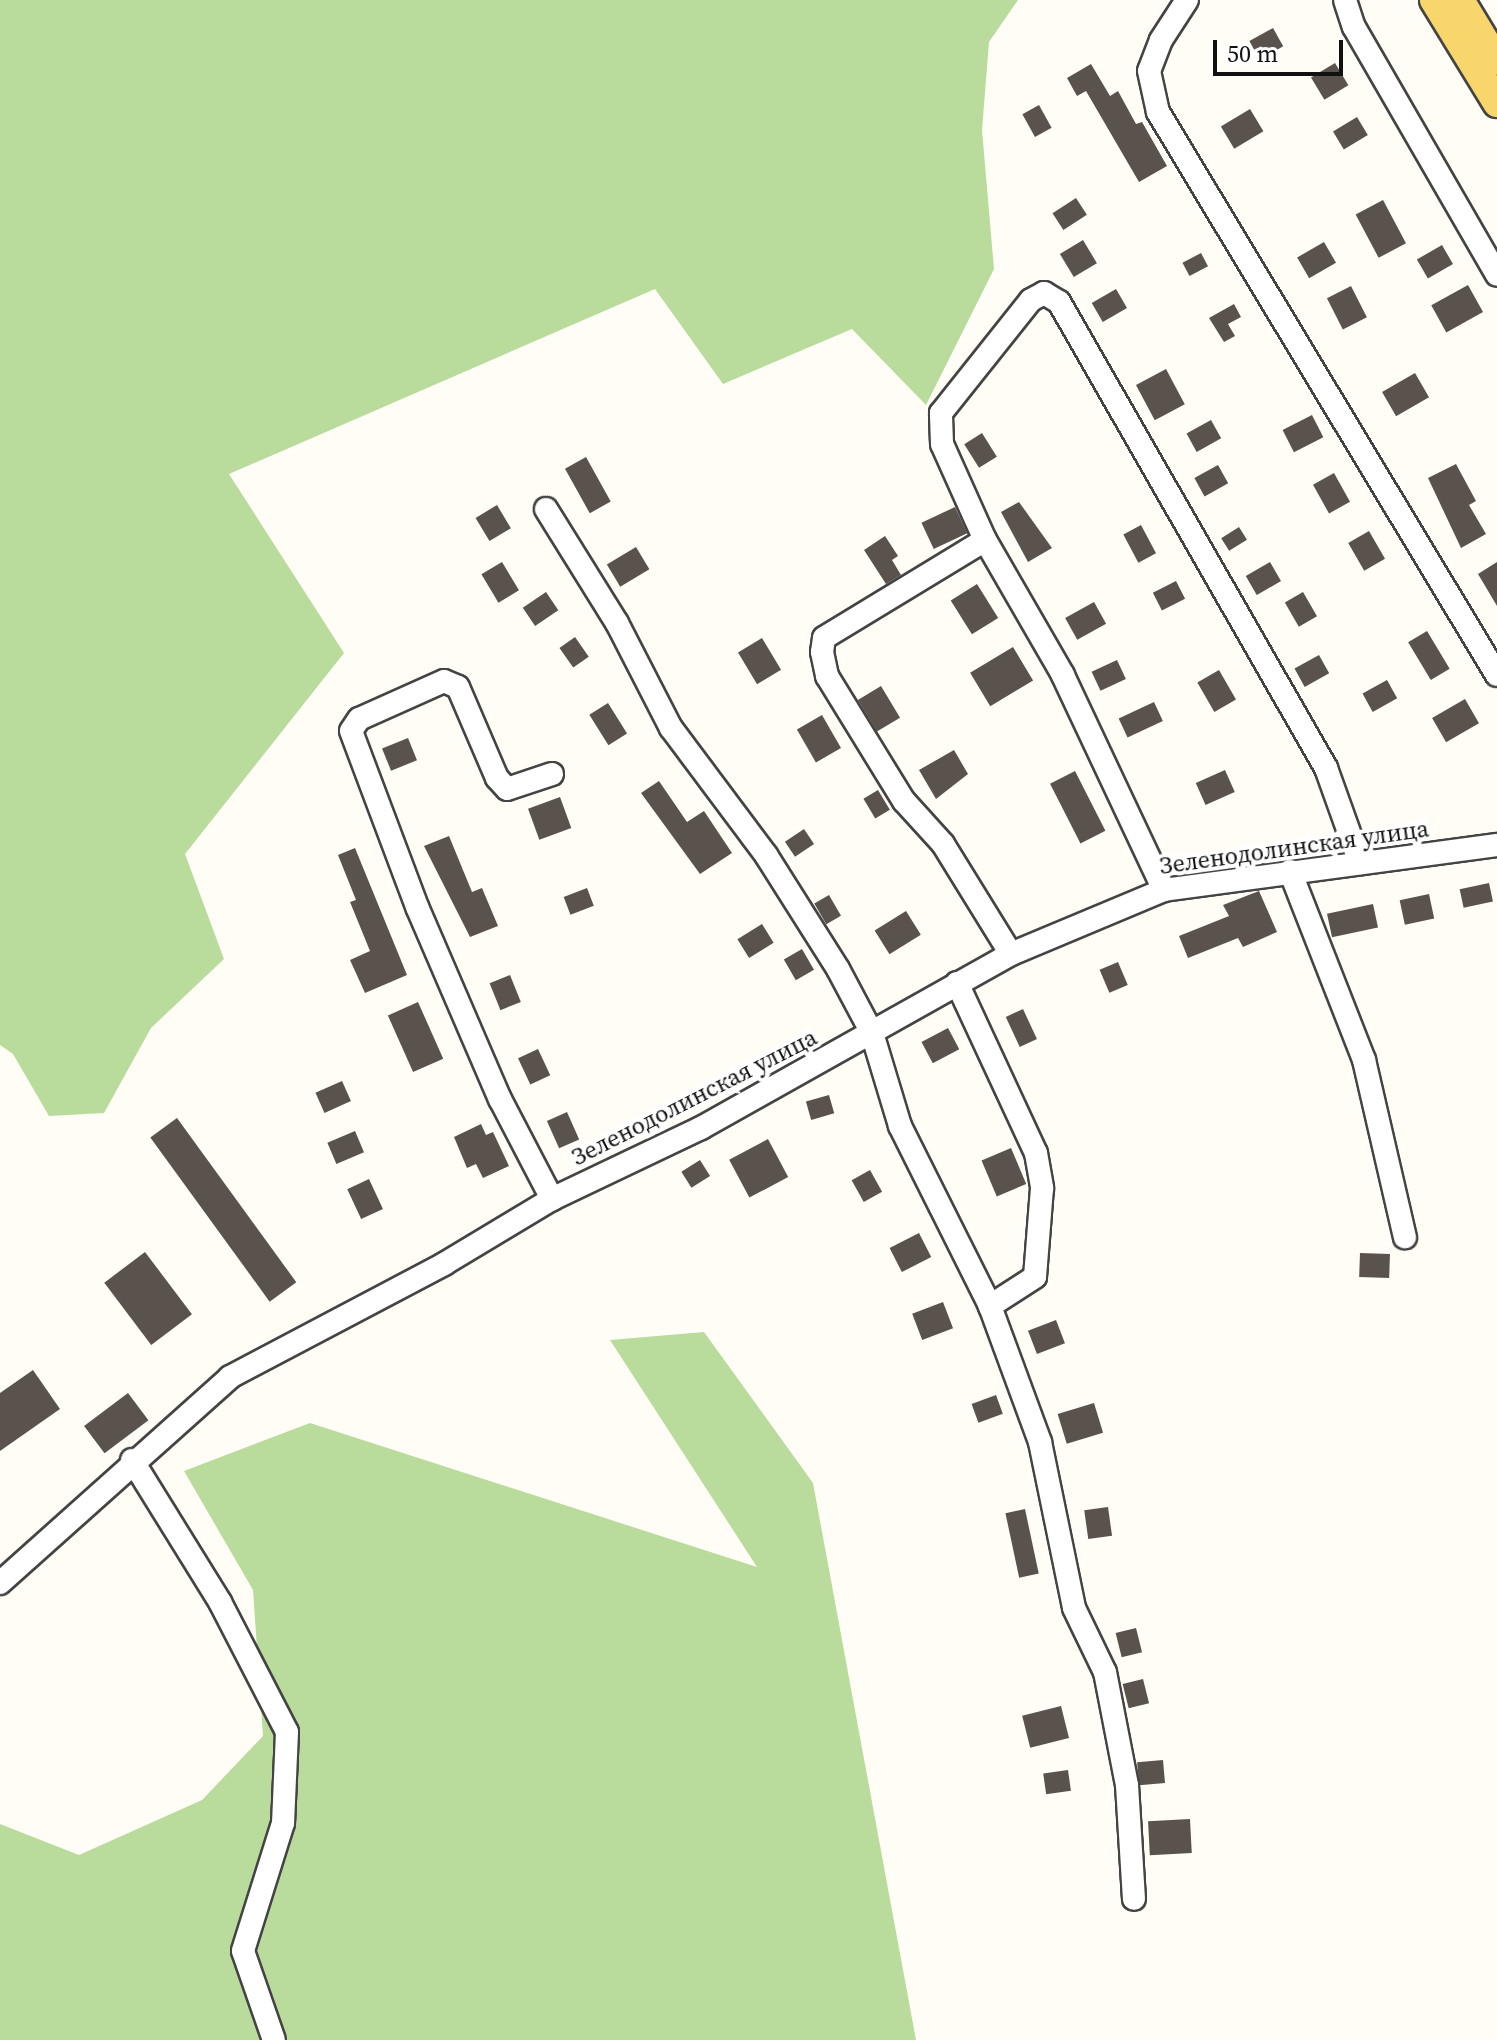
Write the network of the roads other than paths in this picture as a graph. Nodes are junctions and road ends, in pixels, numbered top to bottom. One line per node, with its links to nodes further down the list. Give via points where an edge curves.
1 (1187, 0): 10 (street, via 1161,40 1149,71 1158,112)
2 (1345, 0): 7 (street, via 1354,27)
3 (1434, 0): 6 (main road)
4 (1460, 0): 5 (main road)
5 (1497, 61)
6 (1497, 103)
7 (1497, 275)
8 (546, 509): 18 (street, via 617,623 671,728 766,855)
9 (985, 540): 13 (street, via 942,444 941,413 1031,300 1044,293 1059,302 1326,768); 15 (street, via 1063,675); 16 (street, via 824,638 822,652 827,676 897,789 943,844)
10 (1497, 675)
11 (552, 774): 19 (street, via 507,789 497,778 458,687 444,681 359,719 351,731 418,909 500,1099)
12 (1497, 845): 13 (street, Зеленодолинская улица)
13 (1360, 863): 14 (street, Зеленодолинская улица)
14 (1290, 871): 15 (street, Зеленодолинская улица); 20 (street, via 1364,1060)
15 (1164, 890): 16 (street, Зеленодолинская улица)
16 (1011, 954): 17 (street, Зеленодолинская улица)
17 (957, 983): 18 (street, Зеленодолинская улица); 21 (street, via 1036,1153 1042,1188 1035,1277)
18 (872, 1033): 19 (street, Зеленодолинская улица, via 701,1128); 21 (street, via 900,1126)
19 (552, 1199): 22 (street, Зеленодолинская улица, via 290,1349 230,1377)
20 (1405, 1237)
21 (990, 1306): 24 (street, via 1040,1442 1074,1608 1105,1672 1127,1785)
22 (132, 1460): 23 (street, Зеленодолинская улица); 25 (street, via 220,1602 287,1732 283,1823 243,1951)
23 (0, 1583)
24 (1134, 1899)
25 (274, 2040)

